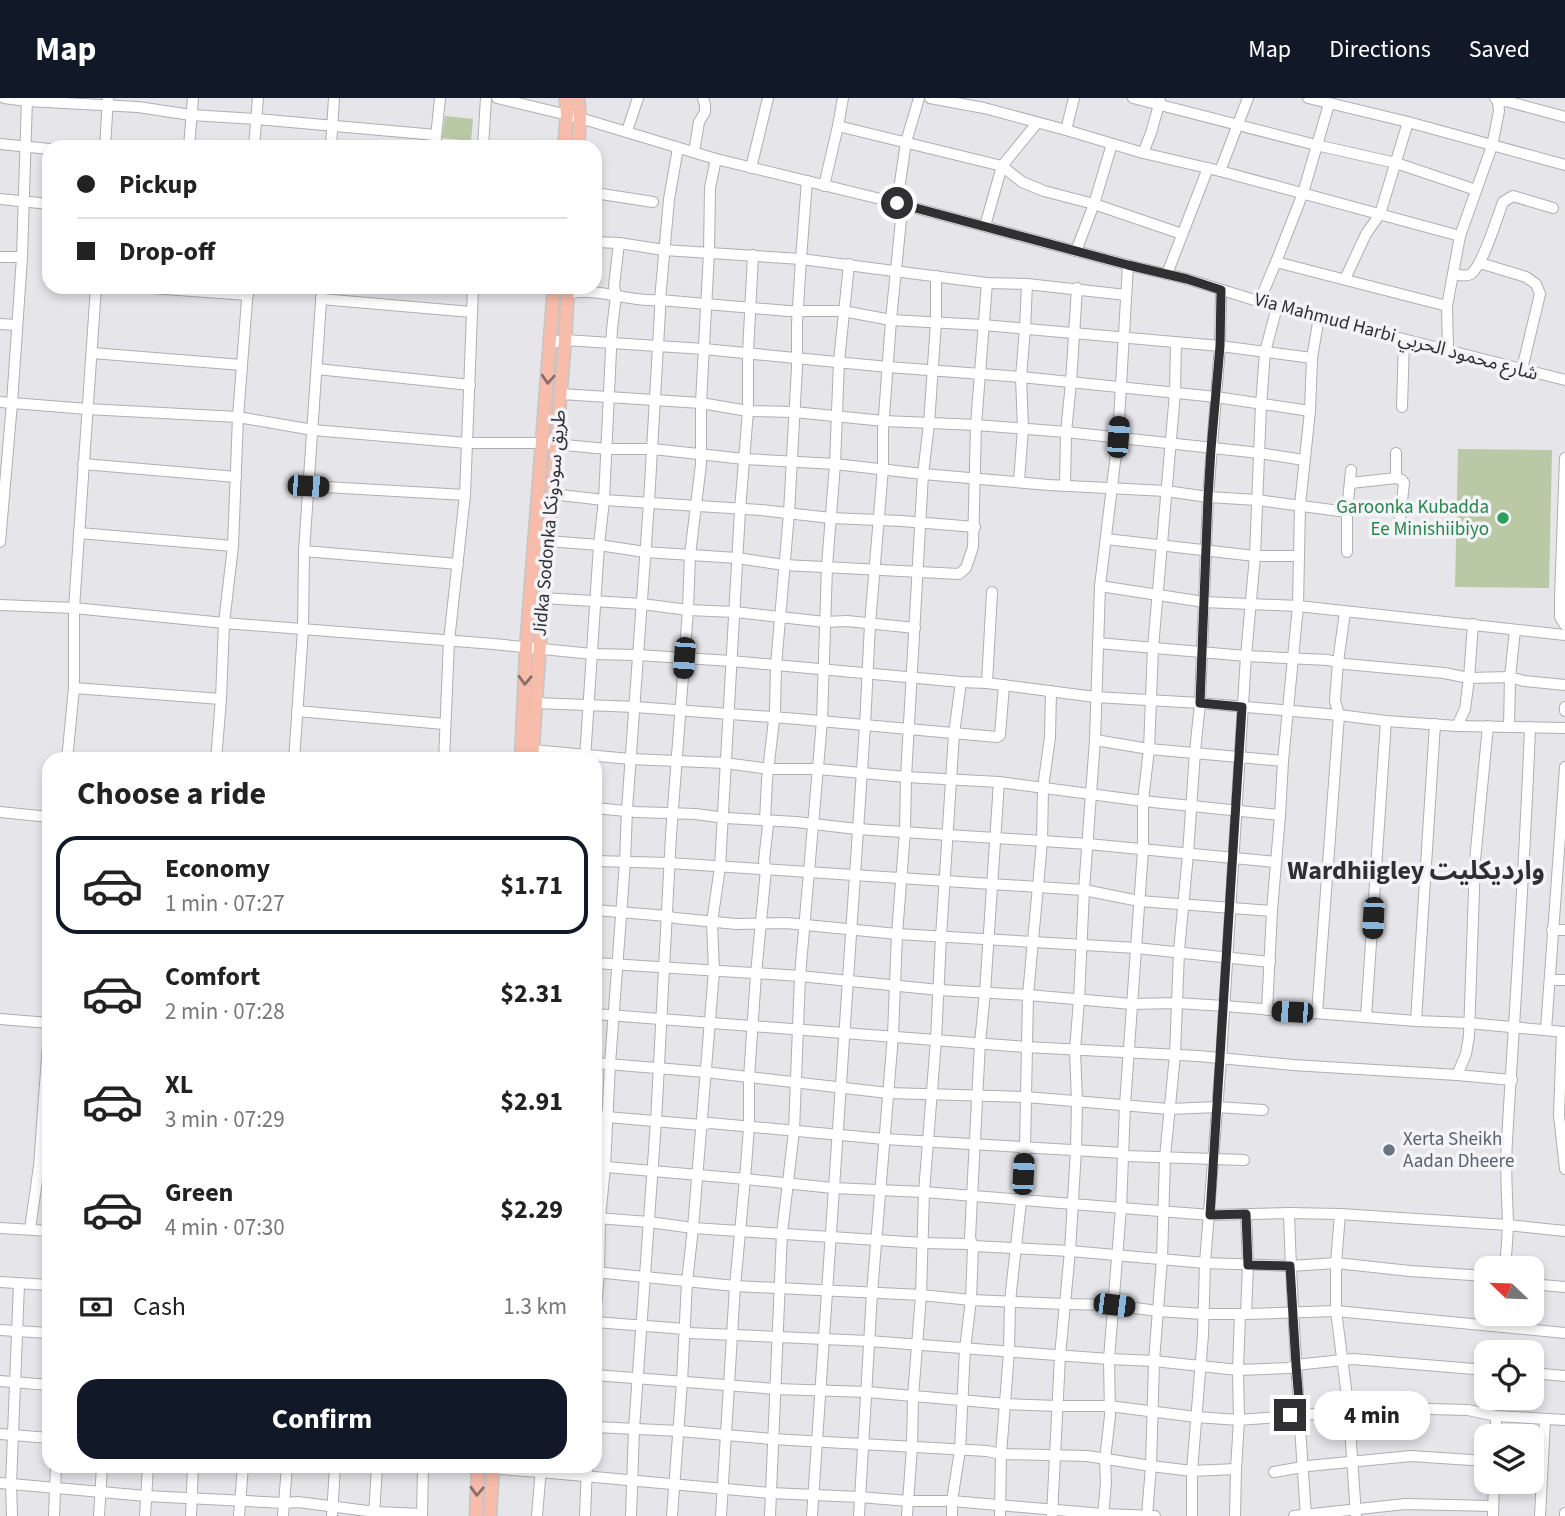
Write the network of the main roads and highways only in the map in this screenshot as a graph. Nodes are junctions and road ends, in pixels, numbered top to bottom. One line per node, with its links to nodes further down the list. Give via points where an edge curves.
1 (566, 98): 3 (main road)
2 (578, 98): 3 (main road)
3 (573, 116): 4 (main road); 5 (main road)
4 (566, 140)
5 (577, 140)
6 (554, 294): 8 (main road, Jidka Sodonka طريق سودونكا, one-way to 8)
7 (568, 294): 8 (main road, Jidka Sodonka طريق سودونكا, via 561,394)
8 (549, 444): 9 (main road, Jidka Sodonka طريق سودونكا, via 535,540); 9 (main road, Jidka Sodonka طريق سودونكا, via 548,541)
9 (533, 649): 10 (main road, Jidka Sodonka طريق سودونكا, one-way to 10); 11 (main road, Jidka Sodonka طريق سودونكا)
10 (522, 752)
11 (533, 752)
12 (478, 1473): 14 (main road, one-way to 14)
13 (493, 1473): 15 (main road)
14 (476, 1516)
15 (490, 1516)

